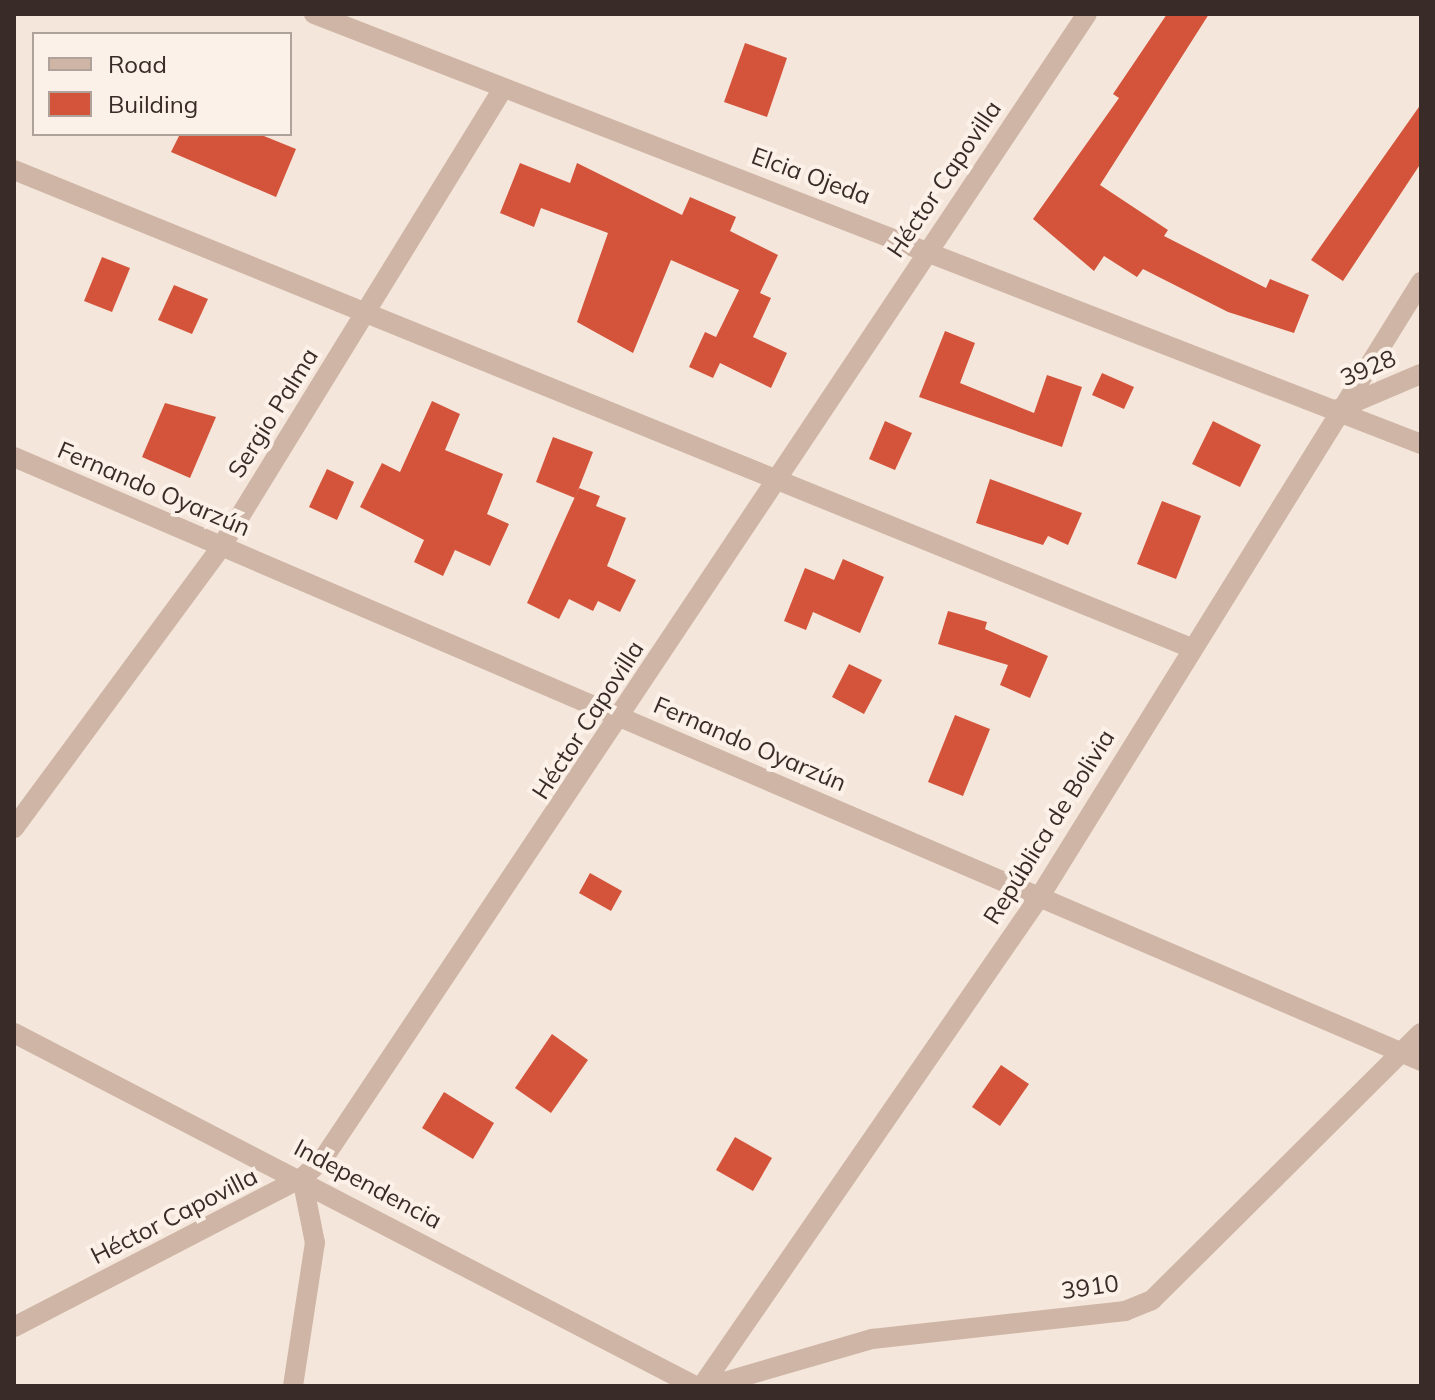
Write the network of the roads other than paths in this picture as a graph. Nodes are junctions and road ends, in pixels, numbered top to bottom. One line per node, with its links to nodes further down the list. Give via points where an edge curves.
1 (314, 14): 3 (street, Elcia Ojeda)
2 (1087, 14): 5 (street, Héctor Capovilla)
3 (502, 90): 5 (street, Elcia Ojeda); 7 (street, Sergio Palma)
4 (14, 170): 7 (street)
5 (930, 248): 9 (street, Elcia Ojeda); 12 (street, Héctor Capovilla)
6 (1421, 282): 9 (street, República de Bolivia)
7 (365, 312): 12 (street); 13 (street, Sergio Palma)
8 (1421, 374): 9 (street, 3928)
9 (1336, 410): 10 (street, Elcia Ojeda); 14 (street, República de Bolivia)
10 (1421, 444)
11 (14, 457): 13 (street, Fernando Oyarzún)
12 (775, 479): 14 (street); 15 (street, Héctor Capovilla)
13 (221, 547): 15 (street, Fernando Oyarzún); 16 (street, Sergio Palma)
14 (1191, 648): 17 (street, República de Bolivia)
15 (622, 718): 17 (street, Fernando Oyarzún); 21 (street, Héctor Capovilla, via 342,1136)
16 (14, 828)
17 (1040, 896): 20 (street, Fernando Oyarzún); 25 (street, República de Bolivia)
18 (14, 1033): 21 (street, Independencia)
19 (1421, 1033): 20 (street, 3910)
20 (1411, 1057): 26 (street, 3910, via 1152,1300 1125,1311 872,1339)
21 (302, 1178): 22 (street, Héctor Capovilla); 23 (street, via 315,1243); 24 (street, Independencia)
22 (14, 1327)
23 (293, 1386)
24 (695, 1386)
25 (702, 1386)
26 (710, 1386)

